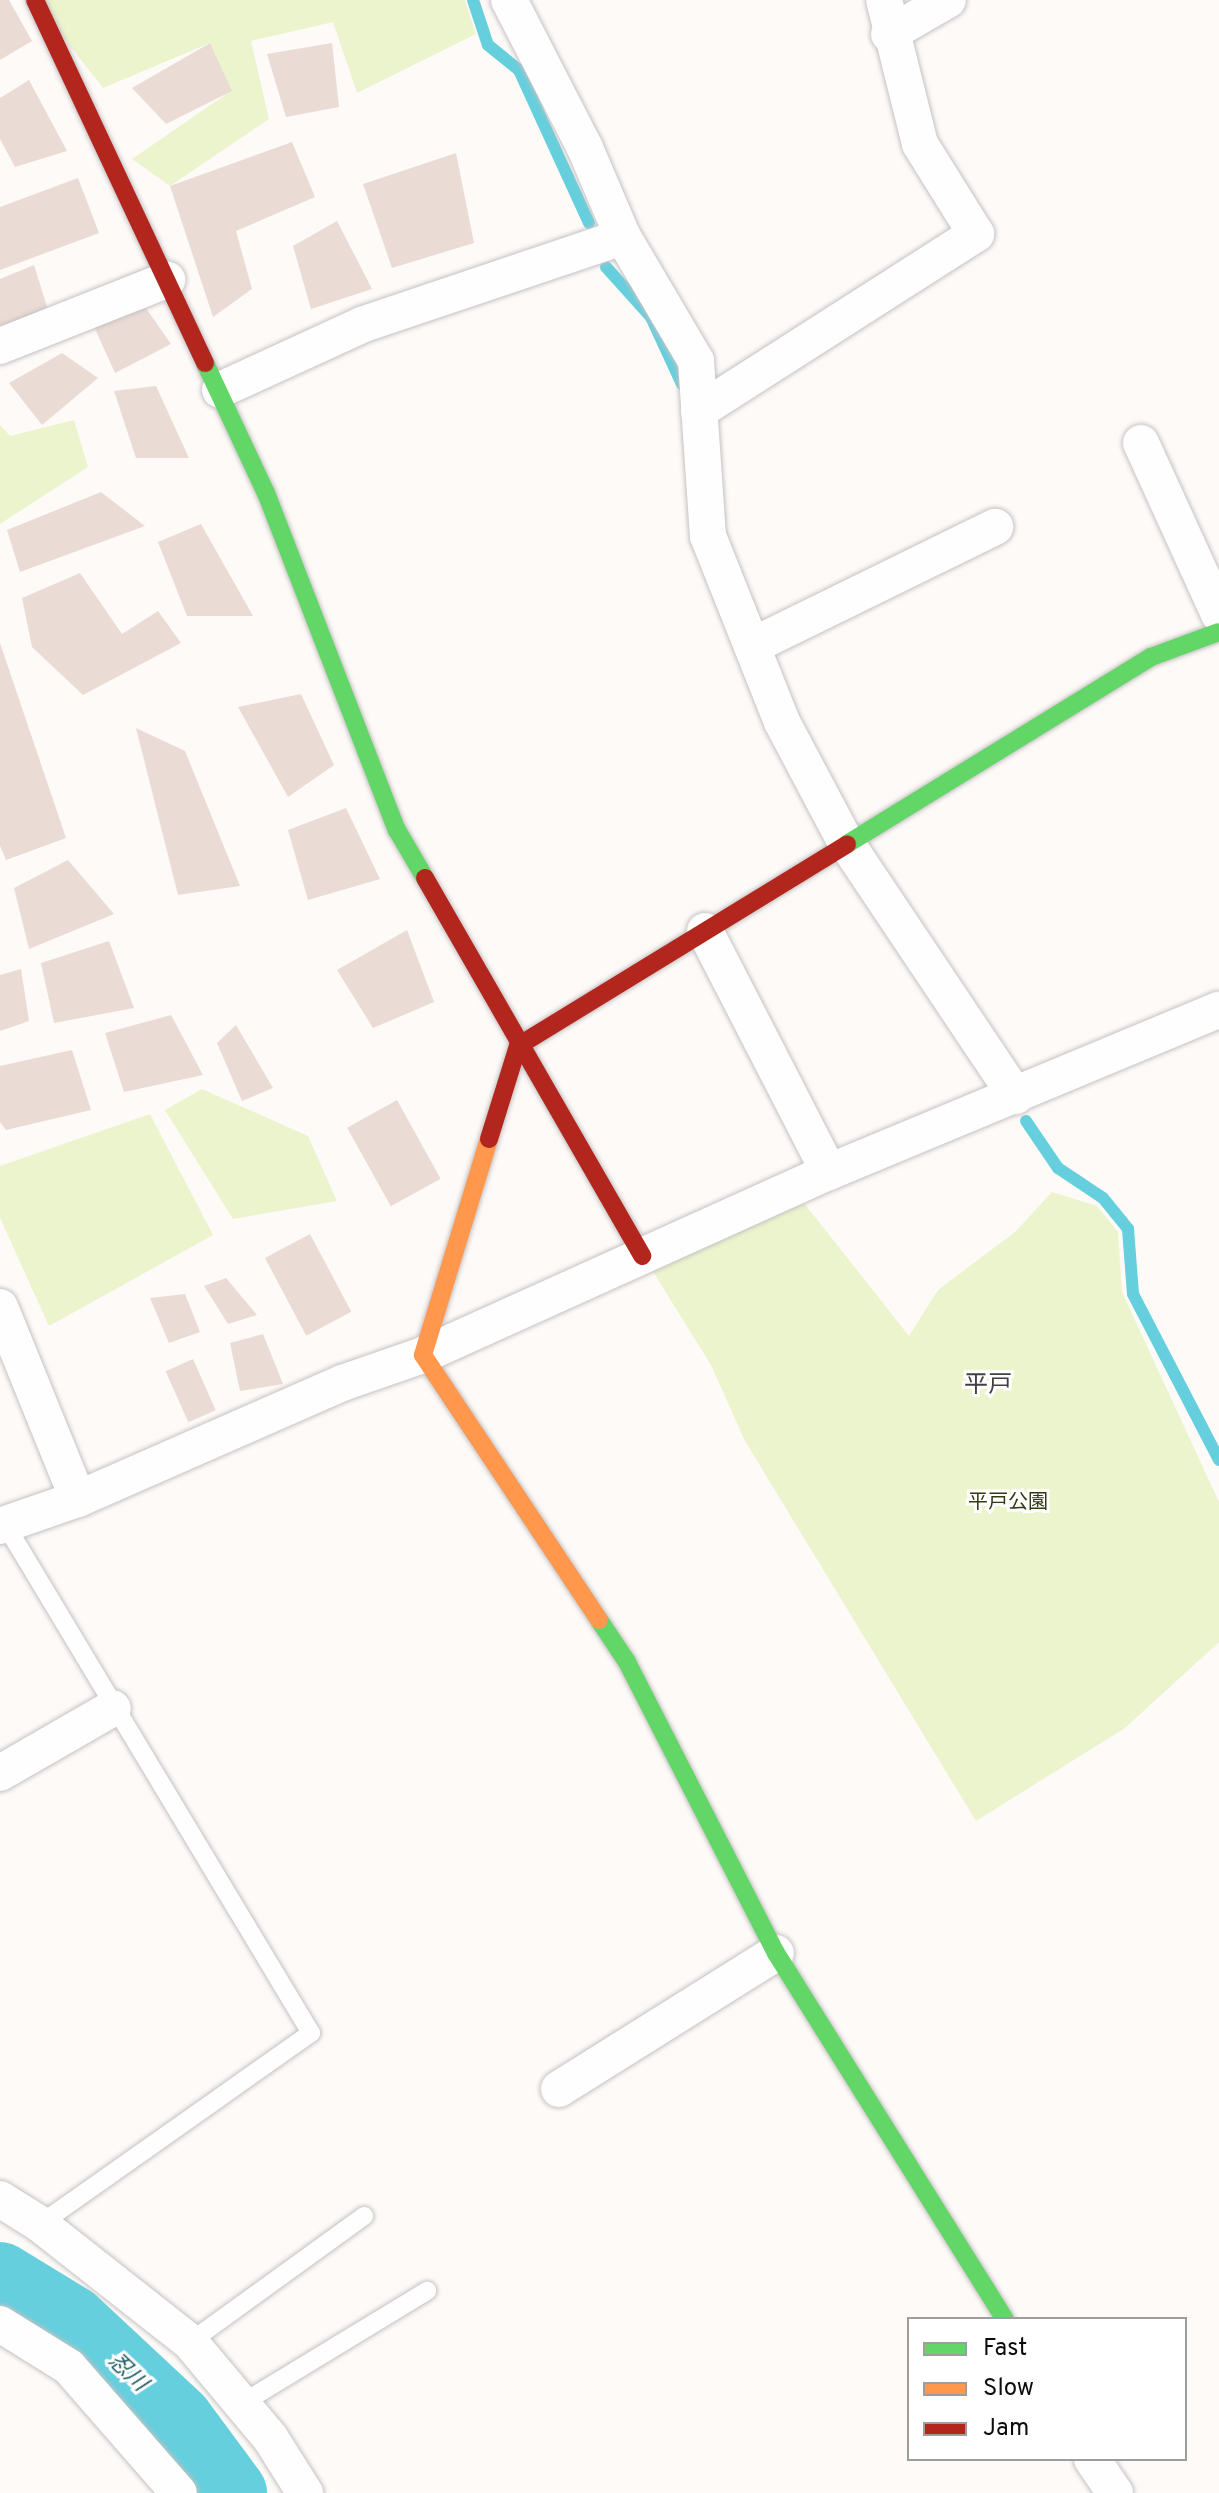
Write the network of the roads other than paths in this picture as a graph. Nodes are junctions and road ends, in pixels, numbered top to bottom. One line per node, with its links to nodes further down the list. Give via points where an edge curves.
1 (35, 0): 6 (street)
2 (509, 0): 5 (street, via 585,148)
3 (948, 0): 4 (street)
4 (887, 17): 9 (street, via 920,144 976,234)
5 (623, 237): 8 (street, via 364,324); 9 (street, via 696,361)
6 (167, 280): 7 (street); 8 (street)
7 (0, 346)
8 (220, 390): 18 (street, via 266,493 397,830)
9 (699, 411): 14 (street, via 708,536)
10 (1141, 443): 12 (street)
11 (995, 527): 14 (street)
12 (1219, 614)
13 (1219, 632): 15 (street, via 1151,657)
14 (752, 646): 15 (street, via 782,722)
15 (845, 841): 16 (street); 19 (street)
16 (705, 931): 18 (street); 20 (street)
17 (1219, 1010): 19 (street)
18 (518, 1046): 21 (street); 23 (street)
19 (1016, 1096): 20 (street)
20 (829, 1172): 21 (street)
21 (642, 1256): 23 (street)
22 (0, 1307): 24 (street)
23 (423, 1355): 24 (street, via 342,1383); 28 (street, via 627,1662)
24 (78, 1499): 25 (street)
25 (3, 1525): 26 (lane)
26 (113, 1708): 27 (street); 32 (lane, via 311,2033)
27 (0, 1773)
28 (776, 1953): 29 (street); 34 (street)
29 (559, 2089)
30 (0, 2199): 32 (street)
31 (364, 2216): 36 (lane)
32 (40, 2224): 36 (street)
33 (427, 2291): 37 (lane)
34 (1004, 2317)
35 (0, 2324): 39 (street, via 69,2367)
36 (190, 2342): 37 (street)
37 (241, 2404): 40 (street)
38 (1093, 2461): 41 (street)
39 (179, 2493)
40 (305, 2493)
41 (1115, 2493)

